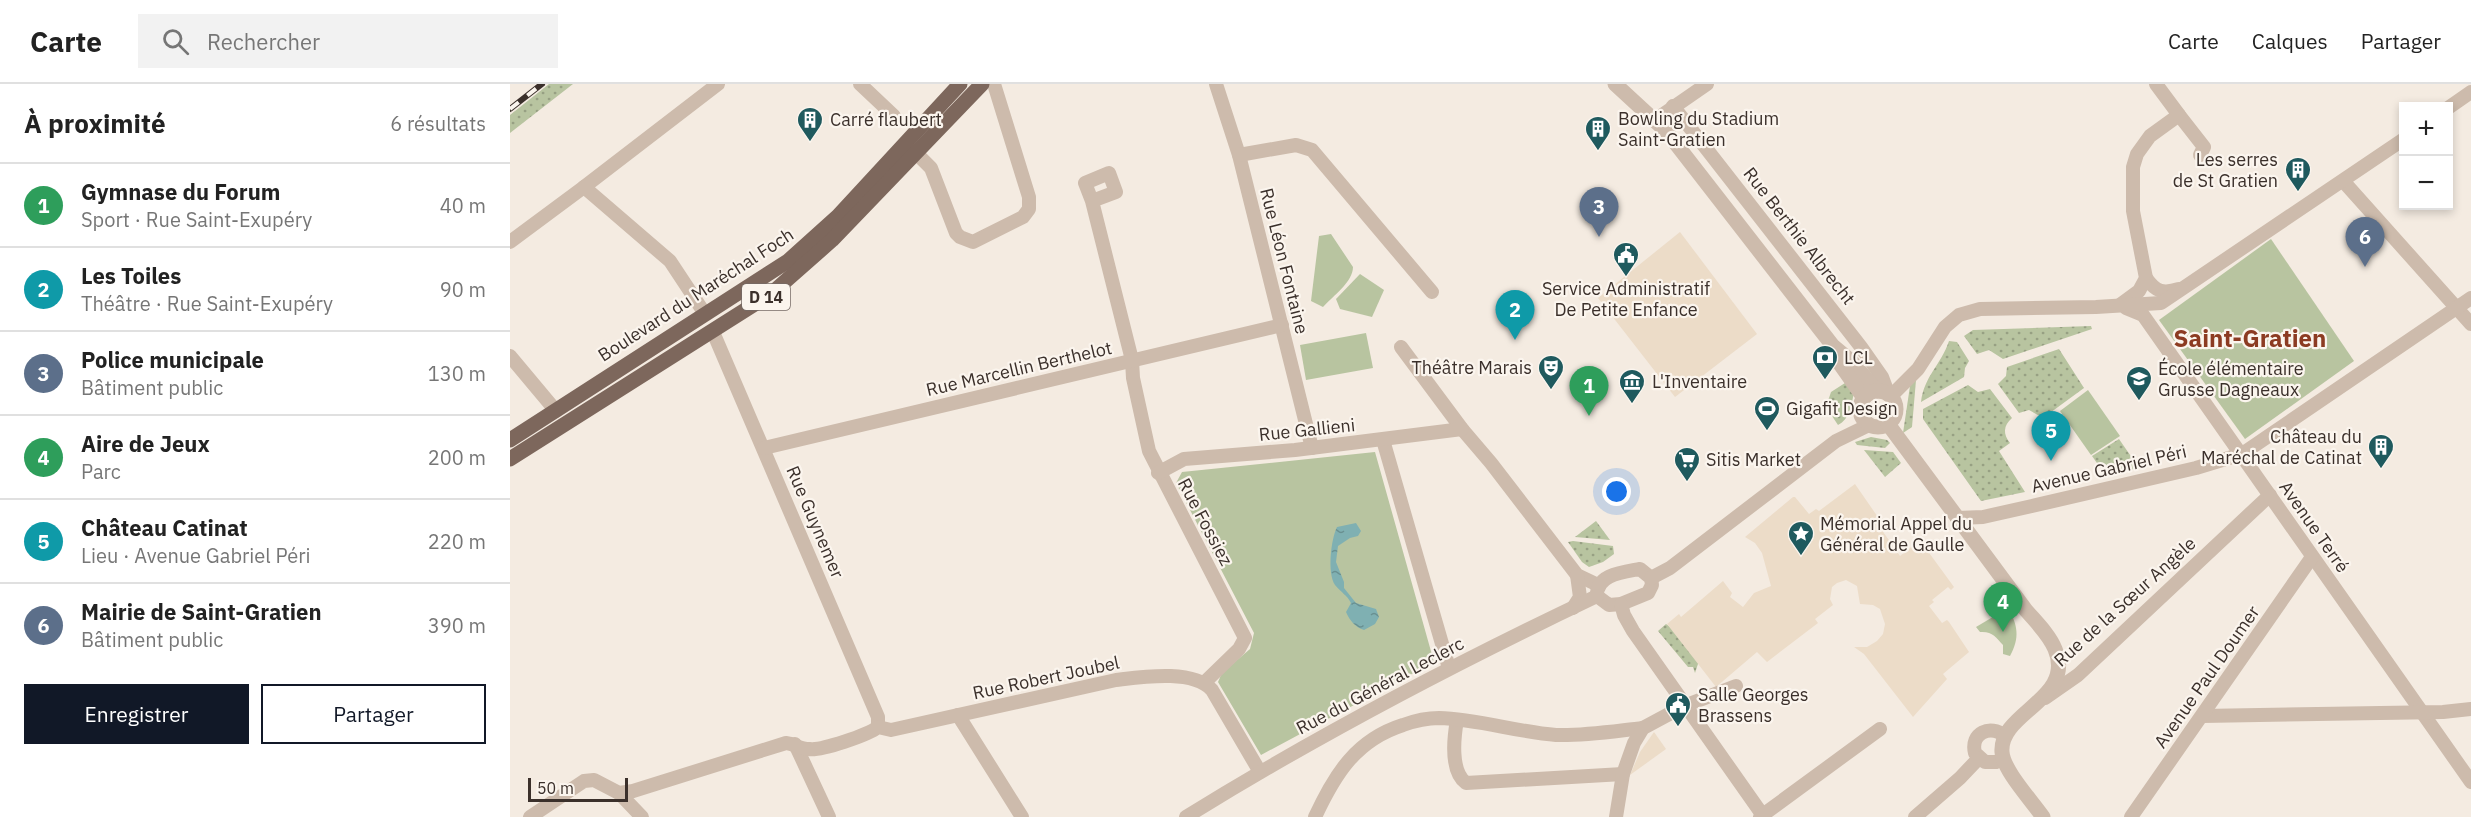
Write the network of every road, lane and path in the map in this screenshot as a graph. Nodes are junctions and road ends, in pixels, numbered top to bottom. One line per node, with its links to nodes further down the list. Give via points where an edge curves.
1 (718, 84): 21 (street)
2 (860, 84): 14 (street)
3 (960, 84): 30 (main road, Boulevard du Maréchal Foch, via 804,248 778,269)
4 (982, 84): 17 (main road, Boulevard du Maréchal Foch / D 14)
5 (994, 84): 17 (street, via 1029,197 1028,213 973,242 960,237 931,168)
6 (1216, 84): 18 (street, Rue Léon Fontaine)
7 (1615, 84): 15 (street)
8 (1707, 84): 12 (street)
9 (2156, 84): 13 (street)
10 (2471, 92): 11 (street)
11 (2453, 105)
12 (1673, 106): 15 (street); 37 (street, Rue Berthie Albrecht, via 1861,347 1882,377)
13 (2179, 115): 19 (street, via 2204,147); 24 (street, via 2150,136 2133,166 2133,211)
14 (894, 116)
15 (1655, 120): 37 (street, via 1833,346 1840,364)
16 (2399, 142): 20 (street)
17 (916, 153): 33 (main road, Boulevard du Maréchal Foch / D 14, via 803,267)
18 (1239, 155): 26 (street, via 1296,145 1312,150); 32 (street, Rue Léon Fontaine)
19 (2200, 155)
20 (2344, 182): 25 (street); 29 (street)
21 (584, 187): 23 (street); 30 (street, via 670,261)
22 (1092, 201): 36 (street, Rue Fossiez)
23 (510, 242)
24 (2146, 278): 25 (street, via 2158,291); 28 (street, via 2132,297)
25 (2183, 288): 28 (street, via 2161,303)
26 (1432, 292)
27 (2471, 298): 29 (street, Avenue Gabriel Péri)
28 (2118, 306): 37 (street, via 1980,309 1959,315 1945,327 1918,369); 46 (street, Avenue Terré, via 2143,315)
29 (2457, 308): 31 (street); 46 (street, Avenue Gabriel Péri)
30 (705, 314): 38 (main road, Boulevard du Maréchal Foch)
31 (2471, 324)
32 (1282, 325): 36 (street, Rue Marcellin Berthelot); 45 (street, Rue Léon Fontaine)
33 (713, 332): 44 (street, Rue Guynemer); 47 (main road, Boulevard du Maréchal Foch / D 14)
34 (1401, 347): 41 (street)
35 (510, 356): 38 (street)
36 (1132, 360): 44 (street, Rue Marcellin Berthelot); 48 (street, Rue Fossiez, via 1149,452)
37 (1880, 394): 39 (street, via 1860,406); 40 (street, via 1897,410)
38 (556, 411): 42 (main road, Boulevard du Maréchal Foch)
39 (1865, 420): 40 (street, via 1879,427); 53 (street, via 1670,568)
40 (1888, 424): 50 (street)
41 (1462, 429): 43 (street, Rue Gallieni); 52 (street)
42 (510, 440)
43 (1383, 440): 45 (street, Rue Gallieni); 57 (street)
44 (764, 448): 68 (street, Rue Guynemer, via 878,717)
45 (1312, 448): 48 (street, Rue Gallieni, via 1184,459)
46 (2242, 454): 49 (street, Avenue Terré); 50 (street, Avenue Gabriel Péri, via 2032,506 1983,517)
47 (510, 459)
48 (1158, 473): 58 (street, Rue Fossiez, via 1245,638)
49 (2270, 495): 51 (street, Avenue Terré); 60 (street, Rue de la Sœur Angèle, via 2078,675)
50 (1957, 518): 60 (street, via 2054,646 2057,673)
51 (2312, 557): 64 (street, Avenue Terré); 66 (street, Avenue Paul Doumer)
52 (1577, 575): 54 (street); 56 (street, via 1580,597)
53 (1651, 578): 54 (street, Rue du Général Leclerc, via 1640,569 1633,570 1609,577); 55 (street, via 1648,593)
54 (1597, 591): 55 (street, via 1609,605); 56 (street, Rue du Général Leclerc)
55 (1621, 604): 61 (street, via 1633,631)
56 (1573, 608): 57 (street, Rue du Général Leclerc)
57 (1449, 668): 62 (street, Rue du Général Leclerc)
58 (1205, 682): 65 (street, Rue Robert Joubel, via 1168,676 1116,680); 76 (street)
59 (1736, 686): 61 (street)
60 (2042, 699): 72 (street, Rue de la Sœur Angèle)
61 (1684, 706): 69 (street); 81 (street)
62 (1376, 707): 70 (street); 76 (street, Rue du Général Leclerc)
63 (2471, 709): 64 (street)
64 (2422, 712): 66 (street); 78 (street, Avenue Terré)
65 (958, 715): 68 (street, Rue Robert Joubel, via 891,730); 85 (street)
66 (2202, 716): 90 (street, Avenue Paul Doumer)
67 (1457, 720): 69 (street, via 1558,735); 70 (street, via 1437,718); 77 (street, via 1456,760 1466,783)
68 (878, 727): 73 (street, Rue Robert Joubel, via 868,735 809,750)
69 (1643, 728): 77 (street)
70 (1390, 729): 87 (street, via 1350,757)
71 (1880, 729): 81 (street)
72 (2005, 736): 74 (street, via 1989,729 1978,735 1974,748); 75 (street)
73 (795, 744): 79 (street, Rue Robert Joubel, via 786,743); 84 (street)
74 (1979, 758): 75 (street, via 1991,763); 89 (street)
75 (2003, 759): 80 (street)
76 (1260, 772): 86 (street, Rue du Général Leclerc)
77 (1623, 774): 88 (street)
78 (2471, 782)
79 (619, 793): 82 (street, via 594,780 584,781); 83 (street)
80 (2038, 815)
81 (1762, 816)
82 (530, 817)
83 (642, 817)
84 (829, 817)
85 (1022, 817)
86 (1186, 817)
87 (1315, 817)
88 (1616, 817)
89 (1915, 817)
90 (2131, 817)

